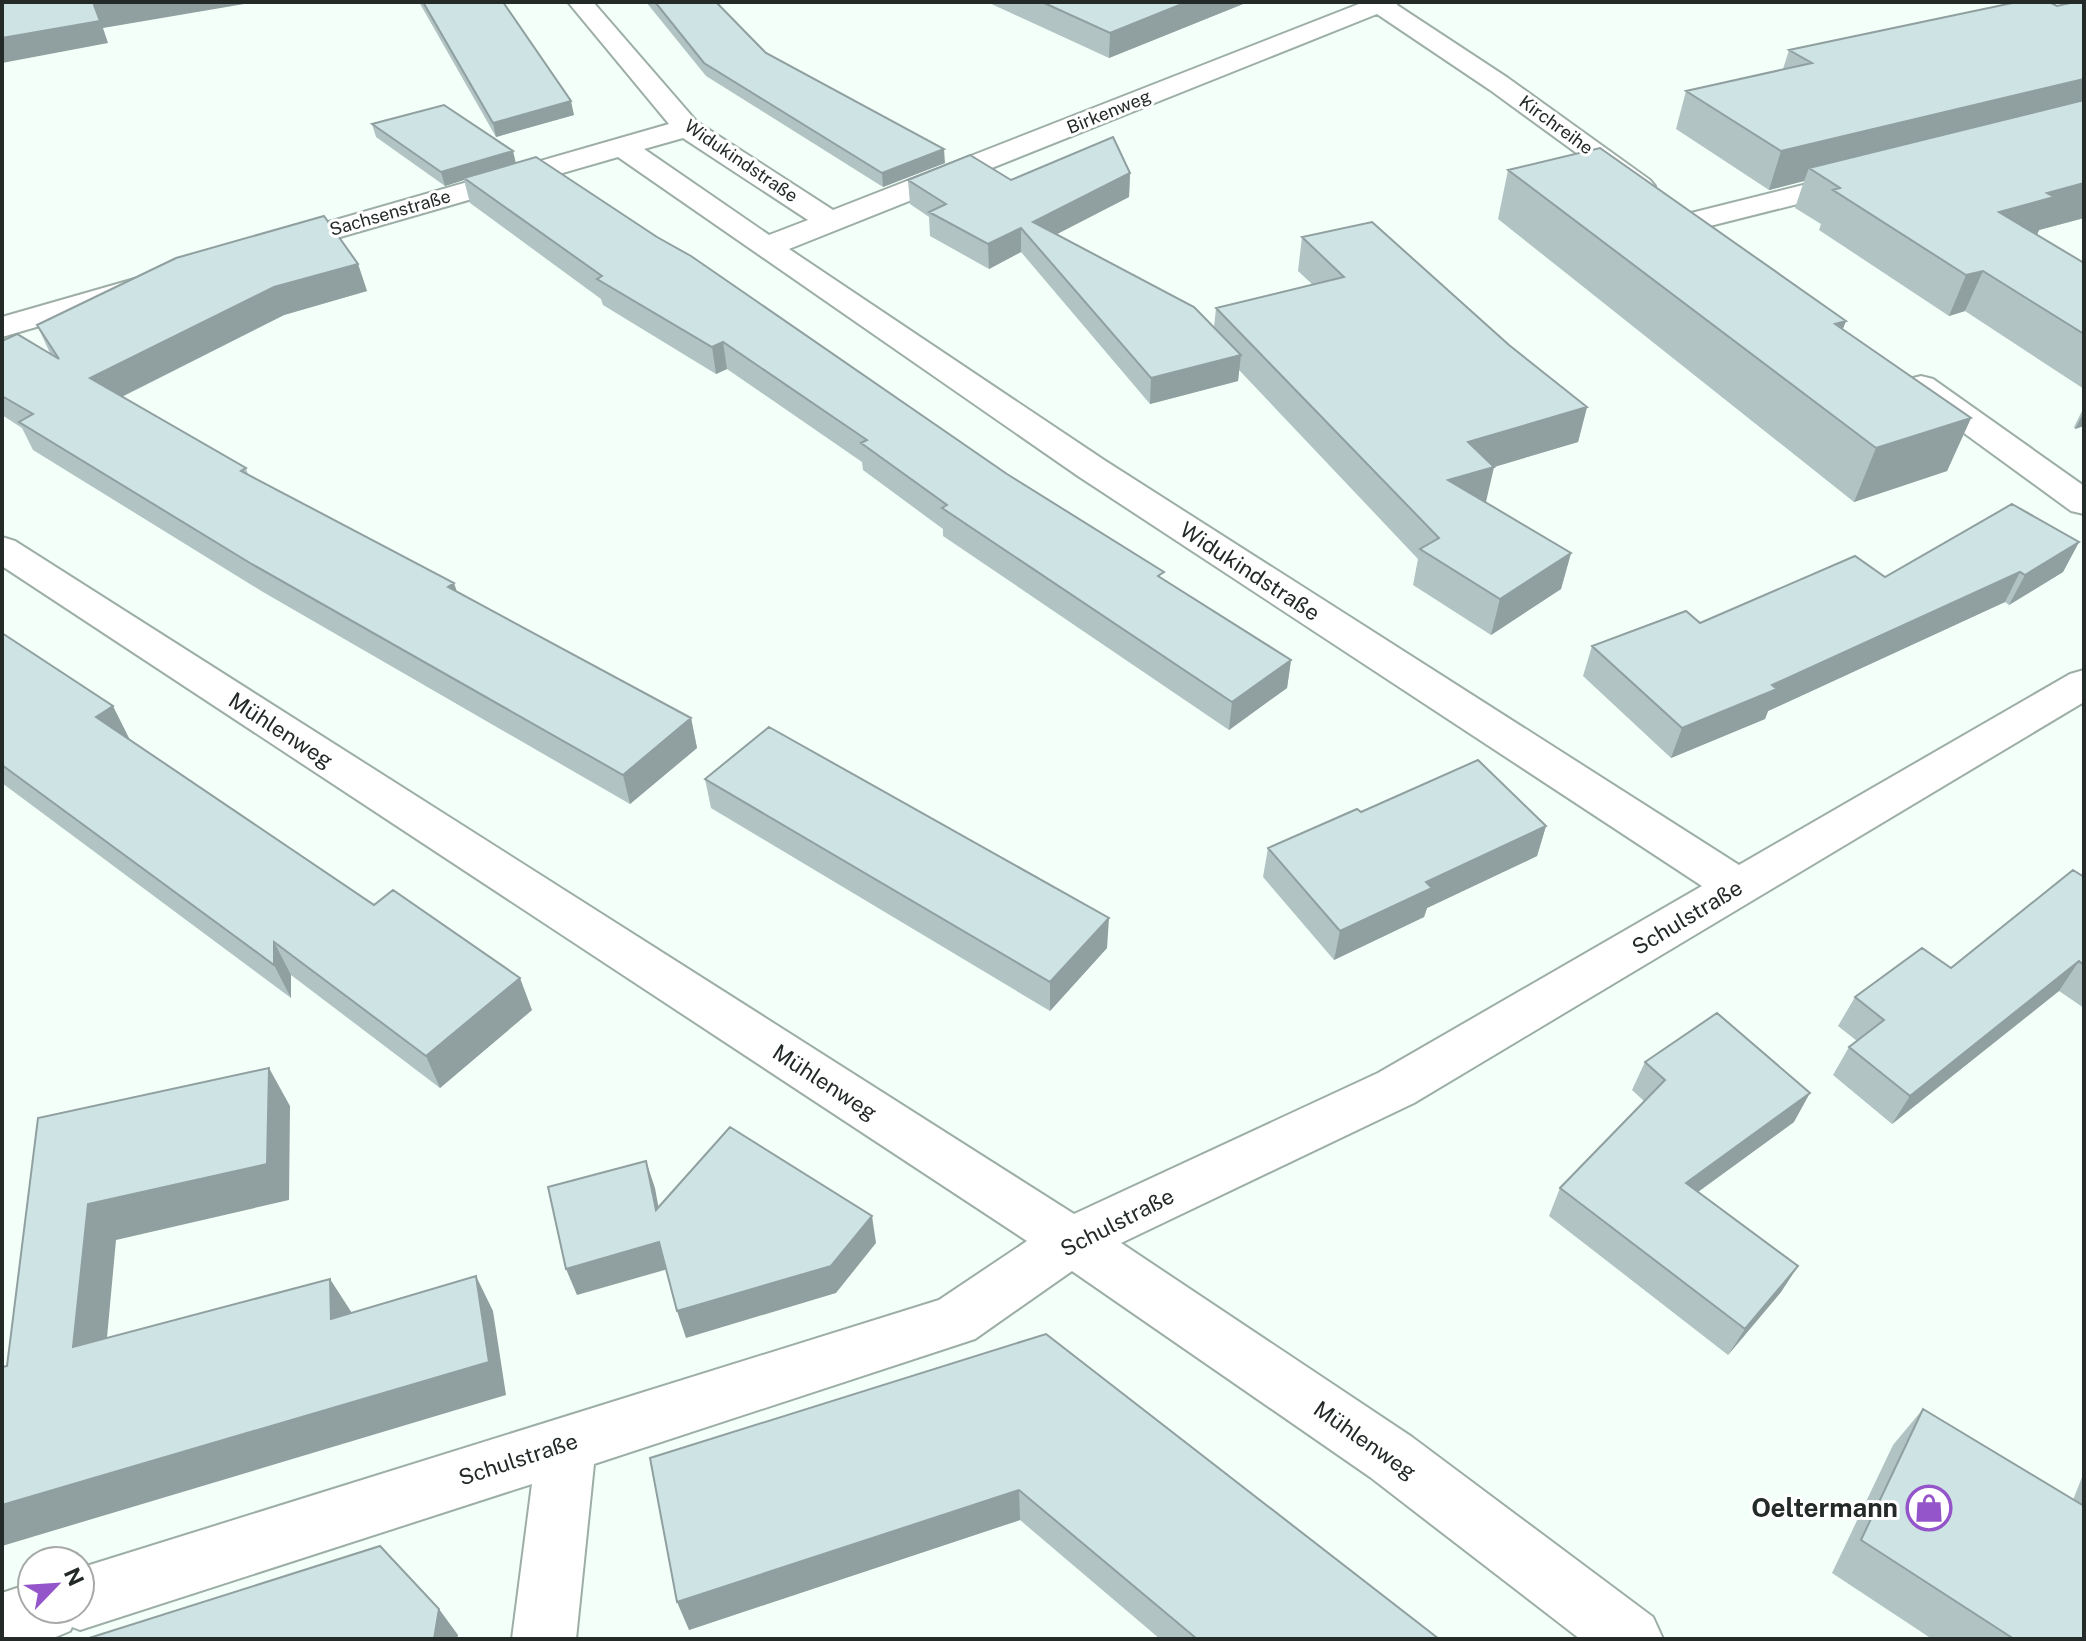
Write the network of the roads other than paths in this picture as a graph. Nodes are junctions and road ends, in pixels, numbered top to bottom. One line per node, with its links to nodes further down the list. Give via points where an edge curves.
1 (580, 2): 3 (street, Widukindstraße)
2 (1381, 3): 6 (street, Birkenweg); 7 (street, Kirchreihe)
3 (687, 128): 4 (street, Sachsenstraße); 6 (street, Widukindstraße)
4 (622, 147): 8 (street, Widukindstraße); 10 (street, Sachsenstraße)
5 (1890, 172): 7 (street)
6 (831, 222): 8 (street, Widukindstraße)
7 (1690, 222): 9 (street, Kirchreihe)
8 (766, 247): 17 (street, Widukindstraße, via 1078,459)
9 (1730, 250)
10 (252, 253)
11 (164, 279): 12 (street)
12 (2, 327)
13 (1896, 368): 14 (street)
14 (2084, 503)
15 (14, 570): 18 (street, Mühlenweg)
16 (2084, 684): 17 (street, Schulstraße)
17 (1738, 887): 18 (street, Schulstraße, via 1396,1088)
18 (1071, 1241): 19 (street, Schulstraße, via 955,1321); 22 (street, Mühlenweg, via 1391,1457)
19 (567, 1443): 20 (street, Schulstraße); 21 (street)
20 (96, 1594)
21 (544, 1639)
22 (1631, 1639)

